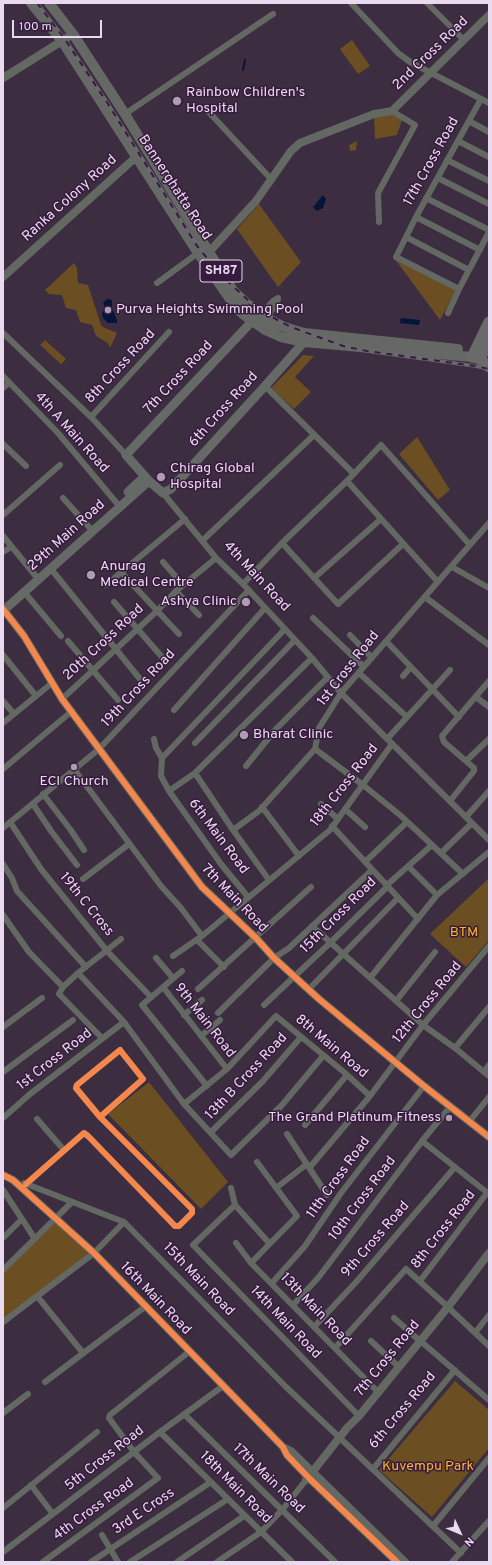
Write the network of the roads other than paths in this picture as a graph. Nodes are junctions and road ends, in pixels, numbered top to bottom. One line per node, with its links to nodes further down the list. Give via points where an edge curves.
1 (31, 3): 9 (main road, Bannerghatta Road / SH87)
2 (50, 3): 7 (main road, Bannerghatta Road / SH87)
3 (351, 3): 10 (street, via 398,52)
4 (427, 3): 8 (street)
5 (273, 14): 16 (street)
6 (489, 15): 8 (street, 2nd Cross Road)
7 (73, 34): 9 (street); 16 (main road, Bannerghatta Road / SH87)
8 (464, 40): 10 (street, 2nd Cross Road)
9 (62, 41): 11 (street); 20 (main road, Bannerghatta Road / SH87)
10 (430, 73): 12 (street); 15 (street, 2nd Cross Road)
11 (3, 78)
12 (481, 99): 13 (street); 17 (street, 17th Cross Road)
13 (489, 103)
14 (206, 109): 24 (street)
15 (392, 111): 24 (street, via 374,114 300,143); 29 (street, via 414,125 378,193)
16 (125, 114): 33 (main road, Bannerghatta Road / SH87)
17 (468, 121): 18 (street); 19 (street, 17th Cross Road)
18 (489, 132)
19 (458, 141): 21 (street); 22 (street, 17th Cross Road)
20 (136, 157): 34 (main road, Bannerghatta Road / SH87); 36 (street, Ranka Colony Road)
21 (489, 157)
22 (447, 160): 23 (street, 17th Cross Road); 25 (street)
23 (438, 178): 26 (street, 17th Cross Road); 27 (street)
24 (271, 179): 33 (street, via 256,201)
25 (489, 181)
26 (426, 198): 28 (street, 17th Cross Road); 30 (street)
27 (489, 204)
28 (416, 217): 31 (street, 17th Cross Road); 32 (street)
29 (379, 222)
30 (489, 231): 32 (street)
31 (406, 237): 35 (street); 38 (street, 17th Cross Road, via 396,257)
32 (480, 250): 35 (street)
33 (209, 252): 40 (main road, Bannerghatta Road / SH87, via 234,292 246,308)
34 (198, 253): 37 (street); 40 (main road, Bannerghatta Road / SH87, via 236,308)
35 (469, 270): 38 (street)
36 (3, 277)
37 (157, 283)
38 (459, 289): 39 (street)
39 (448, 313)
40 (258, 318): 44 (main road, Bannerghatta Road / SH87, via 281,337); 55 (main road, 7th Cross Road)
41 (489, 322): 46 (highway)
42 (169, 332): 52 (street, 8th Cross Road)
43 (3, 333): 52 (street, 4th Main Road)
44 (304, 338): 46 (main road, Bannerghatta Road / SH87); 50 (main road, 6th Cross Road)
45 (489, 340): 46 (highway)
46 (480, 354): 47 (highway)
47 (489, 367)
48 (3, 376): 49 (street, 4th A Main Road)
49 (9, 383): 51 (street); 63 (street, 4th A Main Road, via 58,433)
50 (265, 386): 53 (street); 61 (main road, 6th Cross Road, via 171,489)
51 (3, 388)
52 (90, 417): 55 (street, 4th Main Road)
53 (314, 435): 58 (street); 70 (street)
54 (3, 444): 57 (street)
55 (126, 455): 59 (main road, 4th Main Road)
56 (60, 465): 64 (street)
57 (26, 466)
58 (354, 474): 60 (street); 73 (street, via 381,445)
59 (147, 478): 61 (main road, 4th Main Road); 63 (main road, 29th Main Road)
60 (347, 481): 66 (street); 71 (street)
61 (164, 493): 65 (street, 4th Main Road)
62 (63, 498): 68 (street)
63 (118, 505): 68 (main road, 29th Main Road); 79 (main road, 29th Main Road)
64 (3, 515)
65 (185, 519): 70 (street, 4th Main Road); 80 (street)
66 (381, 519): 72 (street); 82 (street)
67 (489, 523): 73 (street, 1st Cross Road)
68 (89, 527): 81 (main road, 29th Main Road)
69 (3, 536): 74 (street)
70 (203, 540): 76 (street, 4th Main Road)
71 (282, 543): 82 (street); 84 (street)
72 (403, 544): 82 (street, via 338,604); 83 (street)
73 (470, 546): 78 (street, 1st Cross Road)
74 (11, 547): 75 (street); 81 (street)
75 (3, 552)
76 (216, 558): 84 (street, 4th Main Road); 86 (street, 20th Cross Road)
77 (163, 562): 86 (street)
78 (452, 567): 83 (street, 1st Cross Road); 87 (street)
79 (51, 569): 81 (main road, 29th Main Road); 107 (street)
80 (121, 572): 85 (street); 95 (street)
81 (37, 578): 90 (main road, 29th Main Road); 94 (main road, 29th Main Road)
82 (314, 578)
83 (438, 582): 91 (street, 1st Cross Road)
84 (243, 584): 88 (street, 4th Main Road)
85 (106, 585)
86 (183, 585): 89 (street, 20th Cross Road)
87 (489, 588)
88 (249, 590): 93 (street, 4th Main Road); 141 (street, 19th Cross Road)
89 (176, 591): 95 (street, 20th Cross Road); 96 (street)
90 (24, 593): 94 (main road, 29th Main Road); 102 (street)
91 (426, 596): 105 (street, 1st Cross Road); 106 (street)
92 (114, 602): 98 (street)
93 (265, 608): 99 (street, 4th Main Road); 130 (street)
94 (3, 609): 121 (street, 7th Main Road, via 24,636)
95 (157, 611): 98 (street, 20th Cross Road); 100 (street)
96 (199, 615)
97 (313, 618): 113 (street)
98 (136, 629): 107 (street, 20th Cross Road); 109 (street)
99 (285, 629): 104 (street, 4th Main Road); 143 (street)
100 (180, 634)
101 (350, 635): 111 (street)
102 (61, 636)
103 (68, 640): 114 (street)
104 (295, 640): 110 (street, 4th Main Road); 139 (street)
105 (386, 641): 111 (street, 1st Cross Road); 112 (street)
106 (489, 645)
107 (115, 649): 114 (street, 20th Cross Road); 119 (street)
108 (3, 655): 124 (street)
109 (162, 657)
110 (312, 658): 118 (street, 4th Main Road); 148 (street)
111 (372, 658): 113 (street, 1st Cross Road)
112 (411, 666): 117 (street); 122 (street)
113 (364, 667): 116 (street, 1st Cross Road)
114 (92, 670): 126 (street, 20th Cross Road); 127 (street)
115 (450, 670): 122 (street)
116 (359, 673): 123 (street, 1st Cross Road); 133 (street)
117 (403, 676)
118 (328, 677): 123 (street, 4th Main Road); 145 (street, via 276,729)
119 (140, 679)
120 (489, 680): 125 (street)
121 (52, 683): 124 (street); 126 (street, 7th Main Road)
122 (433, 689): 133 (street); 134 (street)
123 (341, 694): 137 (street, 4th Main Road); 142 (street, 1st Cross Road, via 319,728)
124 (36, 696): 132 (street)
125 (476, 697): 129 (street); 134 (street)
126 (62, 699): 131 (street, 7th Main Road)
127 (118, 700)
128 (3, 701): 132 (street)
129 (489, 707)
130 (174, 710)
131 (72, 711): 141 (street, 7th Main Road); 146 (street)
132 (14, 714): 135 (street)
133 (407, 717): 137 (street)
134 (459, 717): 144 (street, via 442,739)
135 (3, 723)
136 (154, 739): 143 (street)
137 (387, 739): 140 (street, 4th Main Road)
138 (489, 739): 144 (street)
139 (196, 743)
140 (392, 744): 149 (street, 18th Cross Road); 153 (street, 4th Main Road)
141 (99, 749): 147 (street, 19th Cross Road); 187 (street, 7th Main Road, via 202,887)
142 (315, 749): 149 (street); 156 (street)
143 (162, 758): 150 (street, 6th Main Road, via 161,776)
144 (466, 760): 153 (street, via 474,771)
145 (246, 766)
146 (3, 769)
147 (74, 770): 152 (street, 19th Cross Road); 168 (street)
148 (194, 773): 150 (street); 166 (street)
149 (363, 785): 157 (street, 18th Cross Road); 161 (street)
150 (169, 791): 185 (street, 6th Main Road)
151 (489, 791): 158 (street)
152 (44, 794): 154 (street, 19th Cross Road); 170 (street)
153 (450, 801): 158 (street, 4th Main Road)
154 (33, 804): 160 (street, 19th Cross Road); 176 (street)
155 (320, 804): 159 (street)
156 (262, 807): 166 (street); 173 (street)
157 (345, 809): 159 (street, 18th Cross Road); 164 (street)
158 (466, 817): 162 (street, 4th Main Road)
159 (338, 819): 163 (street, 18th Cross Road)
160 (10, 822): 165 (street, 19th Cross Road); 196 (street, 19th C Cross, via 41,869)
161 (407, 822): 169 (street); 174 (street)
162 (472, 823): 167 (street, 4th Main Road); 172 (street)
163 (332, 826): 173 (street, 18th Cross Road); 174 (street)
164 (365, 827)
165 (3, 828)
166 (233, 830): 181 (street)
167 (489, 840)
168 (129, 844): 180 (street); 191 (street, via 181,908)
169 (432, 845): 172 (street); 177 (street, 15th Cross Road)
170 (84, 850)
171 (489, 852): 179 (street)
172 (440, 853): 179 (street)
173 (299, 856): 181 (street, 18th Cross Road)
174 (365, 862): 178 (street)
175 (3, 864): 202 (street, via 17,891)
176 (77, 865)
177 (408, 866): 183 (street, 15th Cross Road); 184 (street)
178 (372, 870): 183 (street); 190 (street)
179 (463, 874): 184 (street)
180 (83, 879)
181 (269, 880): 185 (street, 18th Cross Road)
182 (311, 887): 192 (street)
183 (387, 887): 186 (street); 194 (street, 15th Cross Road)
184 (437, 895): 189 (street)
185 (248, 897): 187 (street, 18th Cross Road)
186 (398, 898): 189 (street); 198 (street)
187 (229, 914): 191 (street, 18th Cross Road); 192 (street, 7th Main Road)
188 (3, 915): 209 (street, via 29,952)
189 (418, 919): 208 (street)
190 (312, 926): 194 (street); 201 (street, via 289,948)
191 (200, 938): 199 (street, 18th Cross Road); 203 (street)
192 (256, 938): 201 (street, 7th Main Road); 203 (street)
193 (121, 939): 196 (street)
194 (330, 943): 198 (street); 206 (street, 15th Cross Road)
195 (489, 946): 224 (street, 12th Cross Road)
196 (107, 951): 202 (street); 213 (street, 19th C Cross)
197 (435, 952): 216 (street)
198 (342, 954): 208 (street); 212 (street)
199 (173, 956)
200 (156, 958): 207 (street)
201 (274, 958): 206 (street, 7th Main Road); 219 (street)
202 (86, 967): 205 (street)
203 (224, 967): 211 (street)
204 (182, 970): 207 (street)
205 (78, 973): 209 (street); 223 (street)
206 (294, 977): 212 (street, 7th Main Road); 217 (street, 15th Cross Road)
207 (173, 978): 210 (street)
208 (370, 978): 216 (street)
209 (63, 987): 228 (street, via 59,994)
210 (163, 987): 213 (street); 220 (street, 9th Main Road)
211 (198, 989)
212 (309, 989): 231 (street, 7th Main Road)
213 (152, 997): 237 (street, via 142,1005)
214 (42, 998): 225 (street)
215 (202, 1000): 220 (street)
216 (396, 1001): 224 (street)
217 (264, 1005)
218 (489, 1007): 229 (street)
219 (218, 1013)
220 (184, 1015): 226 (street, 9th Main Road)
221 (73, 1020): 234 (street)
222 (220, 1020): 226 (street)
223 (124, 1022): 228 (street, 1st Cross Road); 241 (street)
224 (423, 1026): 229 (street); 231 (street, 12th Cross Road)
225 (3, 1027)
226 (201, 1036): 233 (street, 9th Main Road)
227 (301, 1037): 230 (street, 8th Main Road); 233 (street, 8th Main Road, via 276,1016); 248 (street, 13th B Cross Road, via 263,1081)
228 (102, 1038): 244 (street, 1st Cross Road)
229 (455, 1048): 235 (street)
230 (323, 1056): 236 (street, 8th Main Road); 248 (street, via 282,1106 231,1155)
231 (396, 1062): 238 (street, 7th Main Road); 239 (street, 12th Cross Road)
232 (489, 1065): 235 (street)
233 (227, 1069): 237 (street)
234 (3, 1072)
235 (486, 1074)
236 (347, 1075): 239 (street, 8th Main Road); 247 (street)
237 (207, 1086): 241 (street)
238 (424, 1086): 242 (street, 7th Main Road); 280 (street, 11th Cross Road, via 305,1246)
239 (370, 1096): 254 (street, 12th Cross Road)
240 (489, 1098): 246 (street)
241 (184, 1104): 248 (street)
242 (450, 1107): 246 (street, 7th Main Road); 251 (street, 10th Cross Road)
243 (100, 1117): 243 (street, via 76,1087 120,1050 143,1079); 252 (street, via 192,1209 192,1213 179,1226 175,1226 86,1134 82,1134)
244 (3, 1118)
245 (37, 1119): 252 (street)
246 (469, 1122): 250 (street, 7th Main Road)
247 (305, 1125)
248 (211, 1132)
249 (287, 1134): 254 (street)
250 (489, 1137)
251 (422, 1141): 255 (street); 282 (street, 10th Cross Road, via 318,1278)
252 (64, 1150): 258 (street)
253 (257, 1162): 260 (street)
254 (308, 1166): 260 (street, 12th Cross Road); 263 (street)
255 (455, 1167): 262 (street); 288 (street, 9th Cross Road)
256 (3, 1176): 257 (street, 16th Main Road)
257 (13, 1180): 258 (street, 15th Main Road); 266 (street, 16th Main Road)
258 (26, 1184): 264 (street, 15th Main Road)
259 (231, 1188): 265 (street)
260 (276, 1188): 273 (street, via 297,1216)
261 (3, 1190): 267 (street)
262 (488, 1194): 279 (street, 8th Cross Road)
263 (327, 1195)
264 (72, 1202): 266 (street); 268 (street, 15th Main Road)
265 (235, 1205): 273 (street); 305 (street, 14th Main Road, via 194,1245)
266 (56, 1218): 271 (street); 274 (street, 16th Main Road)
267 (22, 1219): 270 (street); 271 (street)
268 (124, 1222): 274 (street); 308 (street, 15th Main Road, via 279,1380)
269 (3, 1228): 270 (street)
270 (5, 1236)
271 (35, 1239): 278 (street)
272 (236, 1243): 277 (street, 13th Main Road)
273 (269, 1243): 277 (street)
274 (94, 1253): 281 (street); 283 (street, 16th Main Road)
275 (489, 1253): 284 (street, 7th Cross Road)
276 (489, 1261): 284 (street, 7th Cross Road)
277 (251, 1262): 280 (street, 13th Main Road)
278 (3, 1270)
279 (420, 1281): 284 (street); 293 (street, 8th Cross Road, via 406,1269)
280 (272, 1283): 282 (street, 13th Main Road)
281 (37, 1296): 287 (street); 295 (street)
282 (293, 1305): 288 (street, 13th Main Road)
283 (146, 1306): 294 (street, 16th Main Road); 295 (street)
284 (449, 1309): 289 (street); 291 (street, 7th Cross Road)
285 (489, 1315): 289 (street)
286 (394, 1318): 291 (street)
287 (3, 1322)
288 (314, 1327): 293 (street, 13th Main Road)
289 (475, 1333): 292 (street)
290 (371, 1341): 296 (street)
291 (422, 1342): 296 (street, 7th Cross Road); 297 (street); 308 (street, 7th Cross Road, via 375,1404)
292 (489, 1346)
293 (335, 1348): 300 (street, 13th Main Road)
294 (190, 1351): 299 (street, 16th Main Road); 309 (street, via 109,1417)
295 (83, 1353): 298 (street)
296 (399, 1367): 300 (street, 7th Cross Road)
297 (455, 1370): 302 (street); 311 (street, 6th Cross Road)
298 (45, 1382)
299 (224, 1386): 304 (street, 5th Cross Road); 312 (street, 16th Main Road, via 283,1447 287,1455)
300 (379, 1393): 305 (street, 7th Cross Road)
301 (28, 1394): 303 (street)
302 (489, 1400)
303 (3, 1413)
304 (184, 1414): 307 (street, 5th Cross Road); 317 (street, 17th Main Road)
305 (359, 1416): 308 (street, 7th Cross Road)
306 (97, 1432): 314 (street)
307 (160, 1432): 309 (street, 5th Cross Road); 313 (street, 18th Main Road)
308 (341, 1439): 311 (street, 15th Main Road); 312 (street, 7th Cross Road)
309 (134, 1452): 318 (street, 5th Cross Road); 328 (street, 4th Cross Road, via 158,1478)
310 (489, 1458): 321 (street)
311 (373, 1469): 321 (street, 15th Main Road)
312 (310, 1476): 317 (street, 7th Cross Road); 336 (street, 16th Main Road); 337 (street, 16th Main Road)
313 (211, 1482): 315 (street, 18th Main Road); 324 (street, 3rd E Cross)
314 (31, 1485): 316 (street); 318 (street)
315 (228, 1499): 319 (street, 18th Main Road); 331 (street)
316 (3, 1508)
317 (283, 1509): 322 (street, 7th Cross Road); 335 (street, 17th Main Road)
318 (54, 1514): 325 (street, 5th Cross Road)
319 (244, 1516): 322 (street, 18th Main Road); 332 (street)
320 (489, 1521): 326 (street)
321 (434, 1526): 326 (street, 15th Main Road)
322 (261, 1532): 327 (street, 18th Main Road); 333 (street, 7th Cross Road)
323 (102, 1535): 324 (street)
324 (111, 1549): 329 (street, 3rd E Cross); 330 (street)
325 (3, 1552)
326 (461, 1553): 338 (street)
327 (290, 1560): 334 (street)
328 (43, 1562)
329 (92, 1562)
330 (118, 1562)
331 (130, 1562)
332 (177, 1562)
333 (217, 1562)
334 (282, 1562)
335 (336, 1562)
336 (397, 1562)
337 (405, 1562)
338 (452, 1562)

